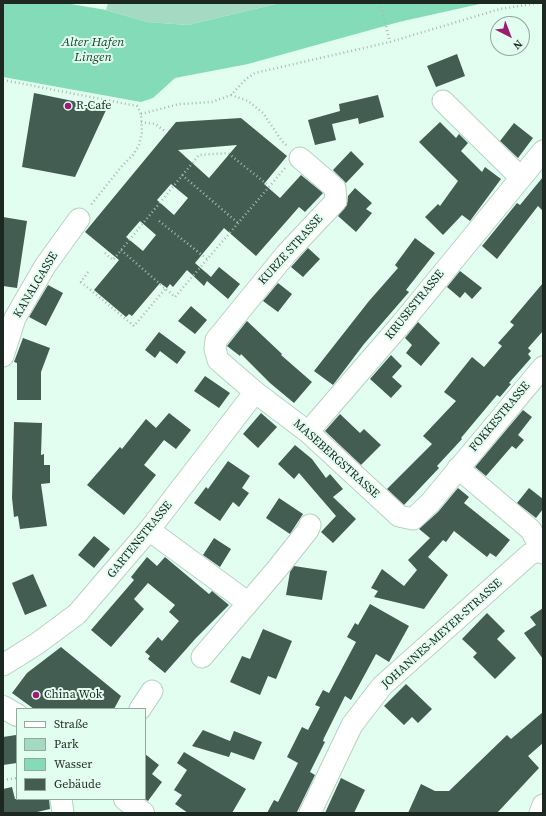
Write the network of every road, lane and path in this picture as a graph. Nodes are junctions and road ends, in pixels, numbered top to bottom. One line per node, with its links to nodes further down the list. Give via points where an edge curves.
1 (380, 3): 3 (path)
2 (538, 3): 3 (path, via 500,9)
3 (390, 41): 5 (path, via 255,72)
4 (3, 80): 7 (path, via 137,106)
5 (231, 95): 7 (path, via 212,102 179,104); 11 (path, via 248,101 263,113 282,141)
6 (443, 101): 13 (street)
7 (141, 114): 8 (path)
8 (141, 122): 9 (path, via 155,124); 15 (path, via 140,138 133,155)
9 (165, 131)
10 (543, 151): 13 (street, KRUSESTRASSE)
11 (298, 156): 14 (path); 23 (street, KURZE STRASSE, via 335,188 336,201 286,254 243,306 216,340)
12 (182, 175): 14 (path, via 199,155 228,153); 17 (path); 18 (path)
13 (520, 177): 27 (street, KRUSESTRASSE, via 402,323)
14 (269, 186): 17 (path)
15 (80, 219): 24 (street, KANALGASSE, via 45,266 15,318)
16 (159, 221): 20 (path)
17 (238, 223): 20 (path)
18 (121, 250): 19 (path, via 113,260); 22 (path)
19 (105, 253)
20 (207, 259): 22 (path, via 175,297)
21 (88, 272): 22 (path, via 81,282 134,326)
22 (165, 289)
23 (214, 349): 26 (street, MASEBERGSTRASSE, via 218,360)
24 (3, 356)
25 (543, 367): 28 (street, FOKKESTRASSE)
26 (255, 392): 27 (street, MASEBERGSTRASSE); 30 (street, GARTENSTRASSE)
27 (308, 432): 28 (street, MASEBERGSTRASSE, via 399,516 413,519 430,503)
28 (458, 468): 31 (street, via 531,530)
29 (310, 524): 32 (street, via 277,569)
30 (149, 530): 32 (street); 34 (street, GARTENSTRASSE, via 77,614)
31 (542, 551): 44 (street, JOHANNES-MEYER-STRASSE, via 530,554 382,686 352,725)
32 (247, 602): 33 (street)
33 (202, 657)
34 (3, 665)
35 (152, 691): 37 (street)
36 (3, 707): 38 (main road)
37 (141, 708)
38 (16, 714)
39 (16, 778): 40 (path)
40 (3, 780)
41 (126, 800): 43 (main road)
42 (543, 805): 45 (street)
43 (143, 813)
44 (310, 813)
45 (540, 813)

